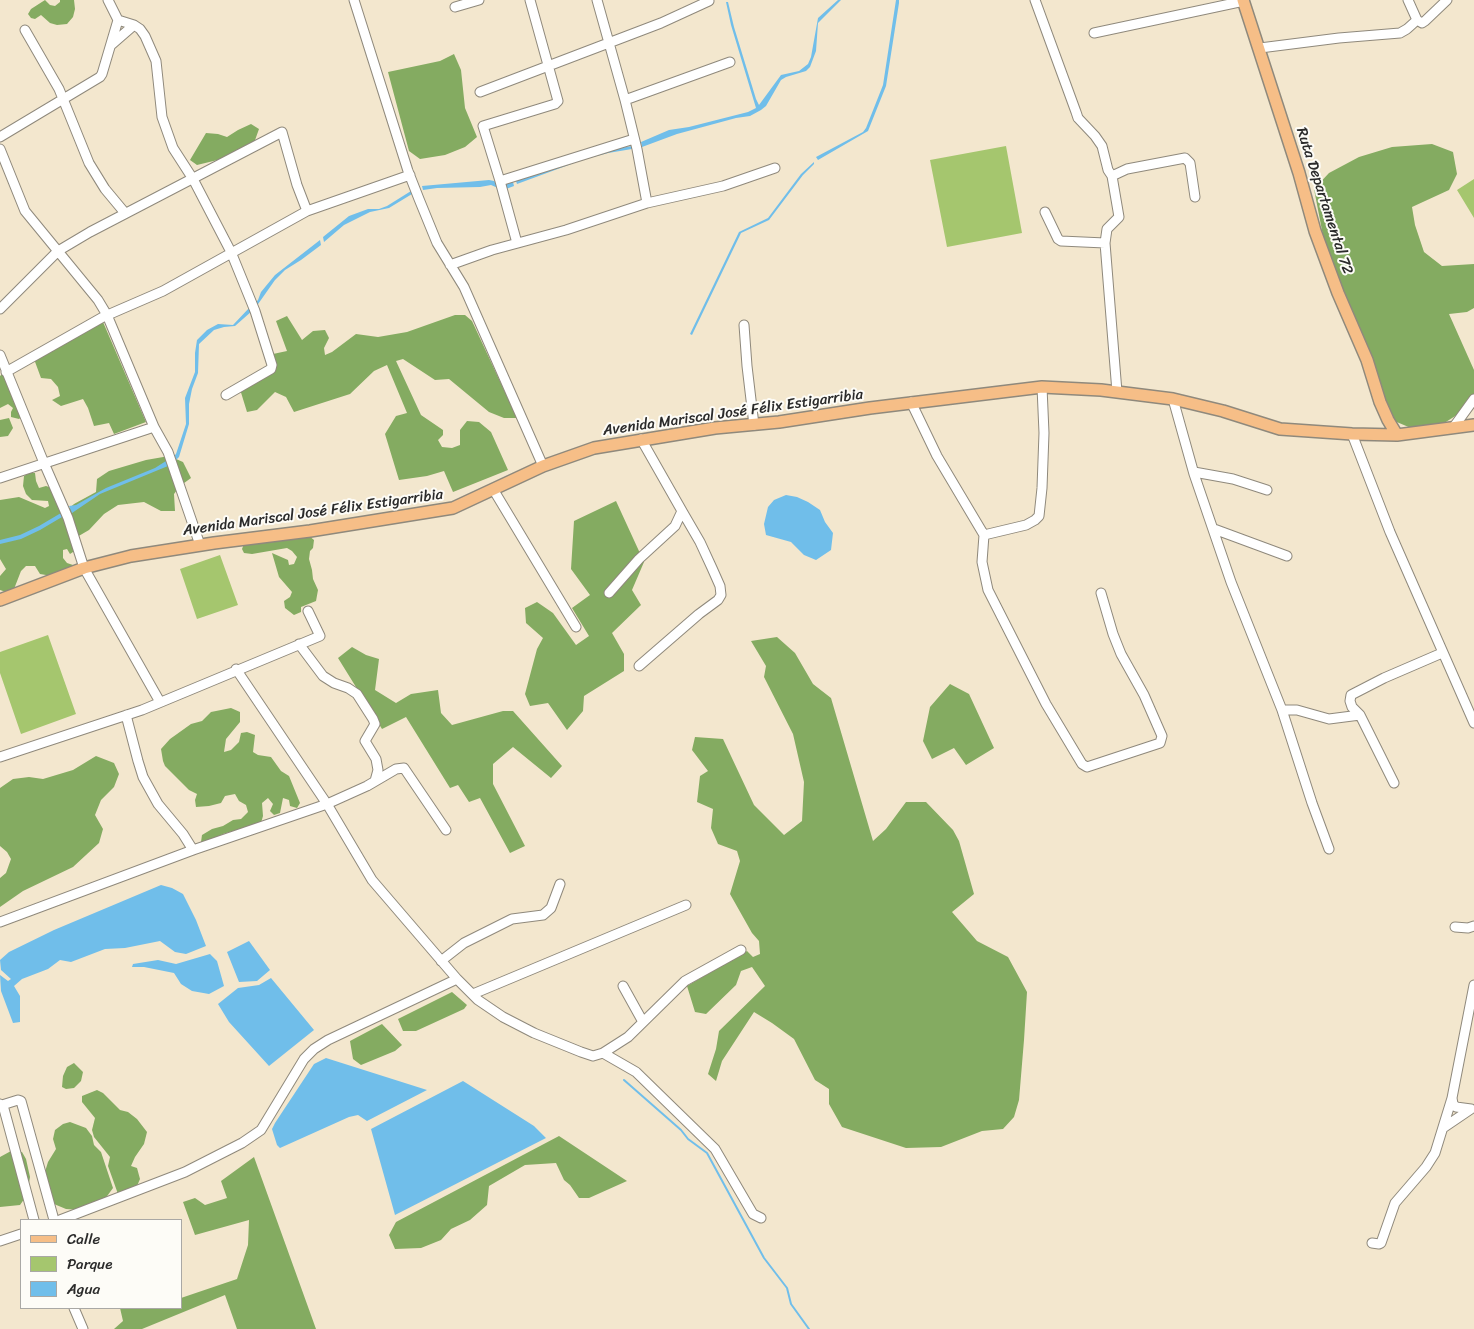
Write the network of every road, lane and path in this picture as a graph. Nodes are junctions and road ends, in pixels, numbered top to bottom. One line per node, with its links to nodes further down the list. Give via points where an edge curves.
1 (108, 0): 12 (street)
2 (354, 0): 29 (street)
3 (479, 0): 11 (street)
4 (530, 0): 21 (street)
5 (597, 0): 17 (street)
6 (709, 0): 17 (street)
7 (1035, 0): 30 (street, via 1078,118 1102,146)
8 (1408, 0): 13 (street)
9 (1447, 0): 13 (street, via 1426,21)
10 (1243, 1): 16 (street); 19 (main road, Ruta Departamental 72)
11 (455, 7)
12 (118, 20): 14 (street); 18 (street)
13 (1417, 20): 19 (street, via 1400,33)
14 (134, 26): 18 (street); 31 (street, via 145,36 156,61 162,117 173,148)
15 (25, 30): 23 (street)
16 (1094, 33)
17 (610, 42): 21 (street); 24 (street)
18 (111, 45): 23 (street, via 100,77)
19 (1260, 48): 59 (main road, Ruta Departamental 72, via 1314,231 1367,360 1380,402)
20 (730, 62): 24 (street)
21 (549, 65): 22 (street); 32 (street, via 558,101 555,104 483,126)
22 (480, 92)
23 (62, 100): 25 (street); 37 (street, via 88,163)
24 (625, 100): 26 (street)
25 (0, 137)
26 (636, 144): 32 (street); 34 (street)
27 (0, 149): 40 (street, via 25,211)
28 (775, 168): 34 (street, via 723,186)
29 (410, 175): 35 (street); 42 (street, via 437,243)
30 (1112, 176): 33 (street, via 1127,168 1185,158 1190,163); 39 (street, via 1119,217 1107,229)
31 (193, 179): 35 (street, via 282,132); 37 (street); 41 (street)
32 (502, 186): 38 (street)
33 (1195, 197)
34 (647, 203): 38 (street)
35 (307, 211): 41 (street)
36 (1045, 212): 39 (street, via 1061,241)
37 (125, 213): 40 (street)
38 (517, 243): 42 (street)
39 (1105, 243): 49 (street)
40 (58, 251): 43 (street); 44 (street)
41 (231, 252): 44 (street, via 163,291); 50 (street, via 255,311 272,367)
42 (450, 265): 62 (street, via 464,287)
43 (0, 309)
44 (107, 315): 47 (street); 56 (street)
45 (744, 325): 54 (street)
46 (0, 356): 47 (street)
47 (6, 372): 61 (street)
48 (1042, 386): 49 (main road, Avenida Mariscal José Félix Estigarribia); 53 (main road, Avenida Mariscal José Félix Estigarribia); 69 (street, via 1044,433 1039,516 1026,524)
49 (1117, 392): 51 (main road, Avenida Mariscal José Félix Estigarribia)
50 (226, 395)
51 (1173, 399): 58 (main road, Avenida Mariscal José Félix Estigarribia, via 1280,429); 63 (street)
52 (1474, 399): 57 (street)
53 (911, 402): 54 (main road, Avenida Mariscal José Félix Estigarribia); 69 (street, via 937,456)
54 (754, 425): 60 (main road, Avenida Mariscal José Félix Estigarribia)
55 (1474, 425): 57 (main road, Avenida Mariscal José Félix Estigarribia)
56 (154, 427): 61 (street); 70 (street, via 168,452)
57 (1454, 428): 59 (main road, Avenida Mariscal José Félix Estigarribia)
58 (1352, 434): 59 (main road, Avenida Mariscal José Félix Estigarribia); 79 (street)
59 (1397, 435)
60 (641, 439): 62 (main road, Avenida Mariscal José Félix Estigarribia, via 594,448); 67 (street)
61 (44, 464): 64 (street); 72 (street, via 68,518)
62 (543, 466): 65 (main road, Avenida Mariscal José Félix Estigarribia)
63 (1194, 472): 66 (street, via 1234,479); 68 (street)
64 (0, 478)
65 (493, 489): 70 (main road, Avenida Mariscal José Félix Estigarribia, via 452,508 437,511); 77 (street)
66 (1267, 490)
67 (682, 511): 73 (street, via 675,526 639,559); 80 (street, via 712,568 720,586 720,595)
68 (1214, 529): 71 (street); 83 (street, via 1231,582)
69 (984, 535): 74 (street, via 982,562 988,590 1046,704 1082,764 1087,767 1160,743 1162,736 1121,654)
70 (200, 545): 72 (main road, Avenida Mariscal José Félix Estigarribia, via 131,556)
71 (1287, 556)
72 (84, 568): 75 (main road, Avenida Mariscal José Félix Estigarribia); 82 (street)
73 (610, 593)
74 (1101, 593)
75 (0, 600)
76 (308, 611): 78 (street, via 320,636)
77 (576, 627)
78 (299, 644): 81 (street); 88 (street, via 323,676 357,694 374,719 375,724 365,741 376,759)
79 (1442, 653): 85 (street, via 1352,695 1352,706); 86 (street)
80 (639, 666)
81 (236, 669): 82 (street); 90 (street)
82 (160, 702): 84 (street)
83 (1282, 710): 85 (street, via 1297,710 1329,719); 92 (street)
84 (126, 715): 87 (street); 93 (street, via 143,777 158,804)
85 (1360, 715): 89 (street)
86 (1474, 723)
87 (0, 757)
88 (375, 781): 90 (street); 91 (street, via 404,768)
89 (1394, 782)
90 (327, 804): 93 (street); 100 (street, via 372,880)
91 (446, 830)
92 (1329, 849)
93 (193, 850): 96 (street)
94 (560, 884): 100 (street, via 551,908 543,915 506,922 464,943)
95 (686, 905): 104 (street)
96 (0, 922)
97 (1474, 926): 98 (street)
98 (1455, 927)
99 (742, 950): 105 (street, via 685,981)
100 (441, 961): 101 (street)
101 (457, 979): 104 (street); 114 (street, via 314,1049 304,1059 261,1130 242,1142 185,1172)
102 (623, 986): 105 (street)
103 (1474, 986): 107 (street)
104 (473, 994): 106 (street, via 503,1017 534,1033 593,1056)
105 (643, 1022): 106 (street, via 628,1037)
106 (603, 1053): 111 (street, via 636,1072 707,1140 752,1214)
107 (1452, 1098): 109 (street, via 1456,1107); 110 (street)
108 (1, 1105): 112 (street); 113 (street, via 21,1101)
109 (1472, 1108): 110 (street)
110 (1443, 1128): 117 (street, via 1435,1153 1395,1203 1382,1241)
111 (761, 1218)
112 (34, 1219)
113 (54, 1219)
114 (63, 1219)
115 (20, 1234): 116 (street)
116 (0, 1241)
117 (1372, 1243)
118 (74, 1309): 119 (street)
119 (83, 1329)

